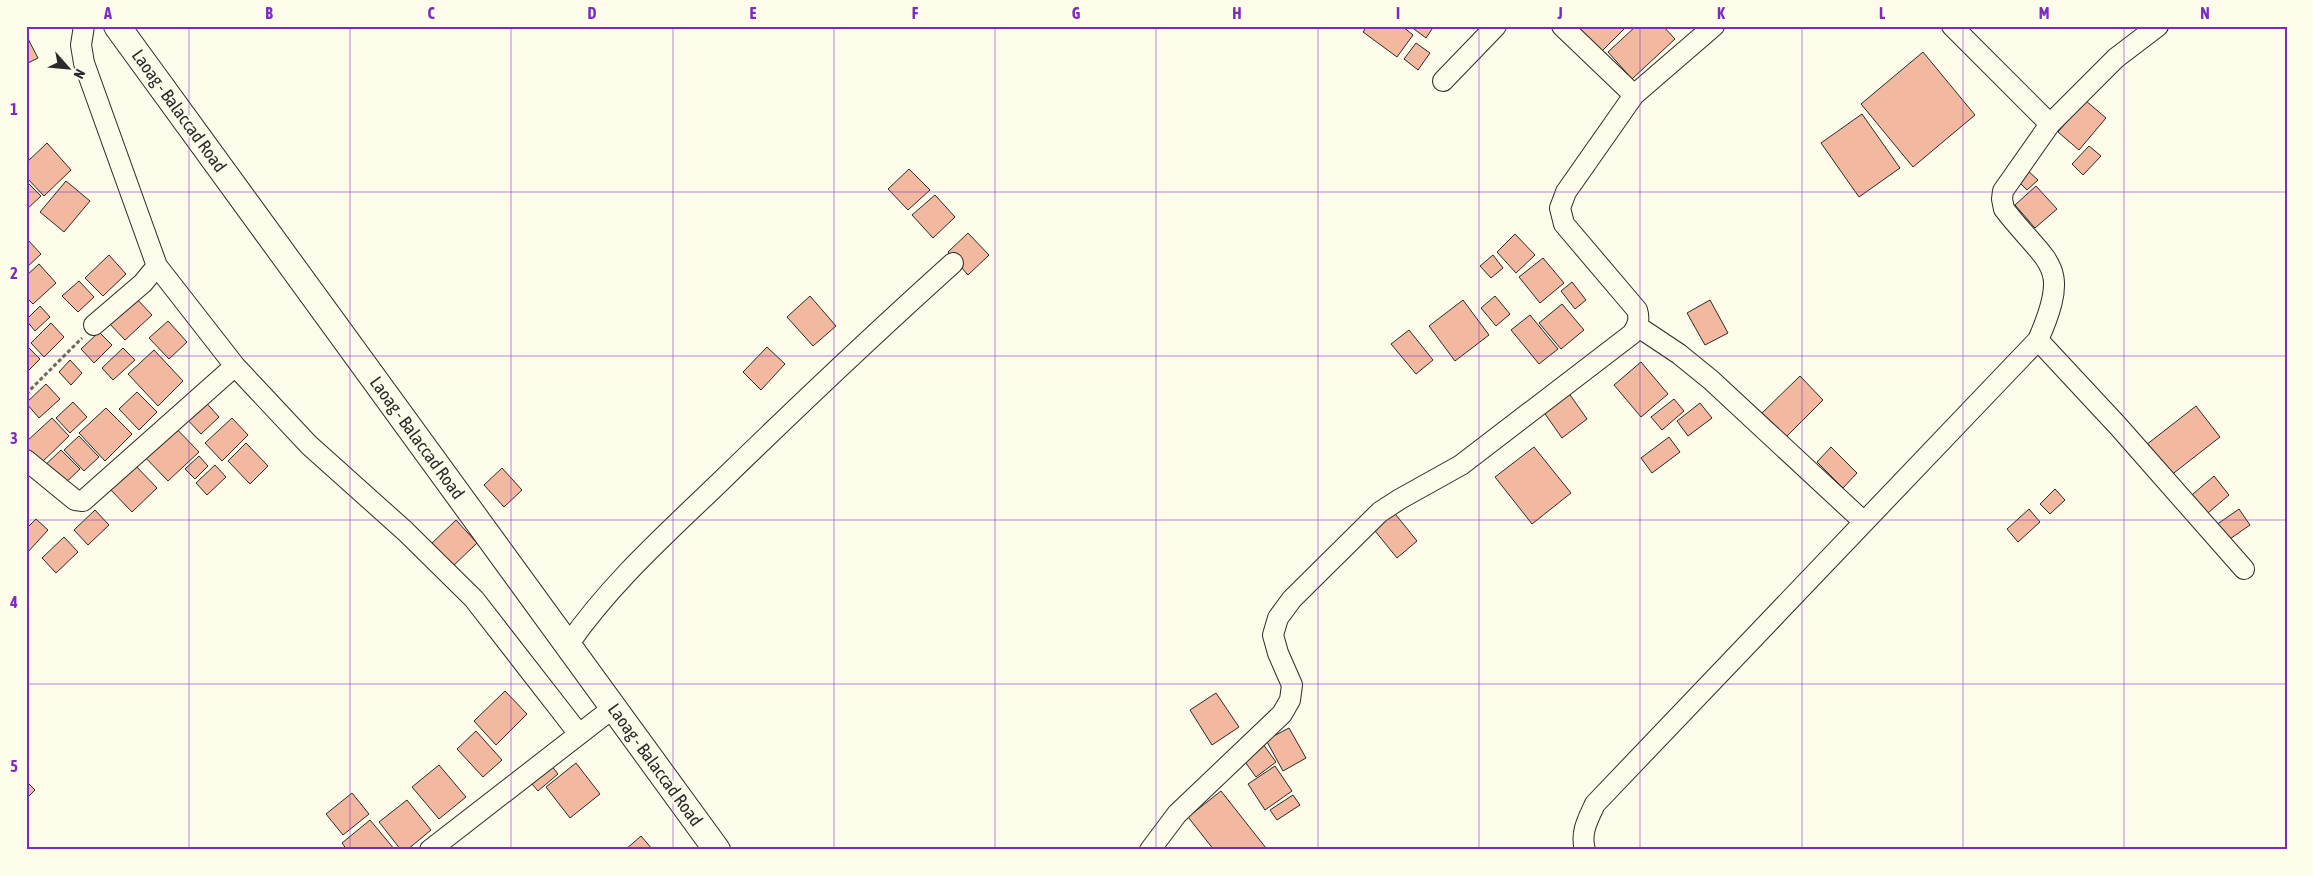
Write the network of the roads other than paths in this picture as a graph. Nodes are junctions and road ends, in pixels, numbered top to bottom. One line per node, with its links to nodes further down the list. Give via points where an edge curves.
1 (84, 26): 12 (street, via 81,45 84,64)
2 (117, 26): 20 (main road, Laoag - Balaccad Road)
3 (1496, 26): 8 (street)
4 (1562, 26): 9 (street)
5 (1714, 26): 9 (street)
6 (1952, 26): 10 (street)
7 (2158, 26): 10 (street, via 2116,58)
8 (1443, 81)
9 (1634, 95): 14 (street, via 1566,192 1560,208 1564,224 1637,310)
10 (2050, 124): 15 (street, via 2003,191 2002,199 2004,209 2046,256 2054,271 2054,292)
11 (953, 262): 20 (street, via 840,365 648,552 603,599)
12 (157, 266): 13 (street, via 143,283); 16 (street)
13 (94, 325)
14 (1637, 326): 18 (street, via 1711,380); 25 (street, via 1632,334 1461,466 1380,512 1292,599 1278,618 1273,635 1292,685 1290,700 1282,714 1177,814)
15 (2038, 340): 18 (street); 19 (street)
16 (235, 366): 17 (street, via 83,501 75,500); 22 (street, via 309,444 474,599)
17 (26, 460)
18 (1864, 522): 26 (street, via 1595,804 1585,825)
19 (2244, 568)
20 (568, 645): 21 (main road, Laoag - Balaccad Road)
21 (613, 708): 22 (street); 24 (main road, Laoag - Balaccad Road)
22 (579, 734): 23 (street)
23 (430, 850)
24 (717, 850)
25 (1150, 850)
26 (1585, 850)

